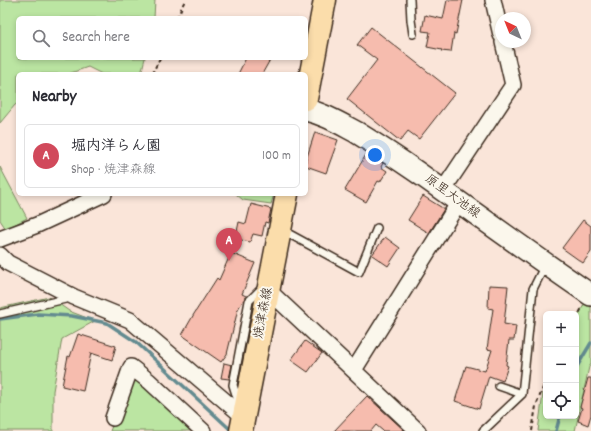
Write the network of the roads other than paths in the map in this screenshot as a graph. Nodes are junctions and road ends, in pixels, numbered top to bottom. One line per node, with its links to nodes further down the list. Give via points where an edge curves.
1 (324, 0): 7 (main road)
2 (410, 0): 5 (lane)
3 (493, 0): 4 (street)
4 (496, 12)
5 (413, 34)
6 (504, 48): 11 (street, via 512,85)
7 (308, 88)
8 (308, 110): 11 (main road, 原里大池線, via 332,118 380,146)
9 (100, 196): 14 (street)
10 (287, 196): 12 (main road, 焼津森線)
11 (451, 196): 16 (main road, 原里大池線); 21 (street)
12 (280, 228): 13 (lane, via 359,272); 17 (main road, 焼津森線)
13 (377, 228)
14 (0, 239)
15 (0, 255): 19 (street, via 8,263)
16 (545, 264): 18 (main road, 原里大池線); 23 (lane, via 533,289)
17 (269, 286): 21 (street); 25 (main road, 焼津森線, via 253,325)
18 (590, 293)
19 (74, 297): 20 (lane); 25 (street, via 130,320)
20 (0, 314)
21 (354, 370): 27 (street)
22 (499, 386): 23 (lane)
23 (522, 394): 28 (lane)
24 (113, 418): 26 (street, via 131,368 149,381)
25 (242, 423)
26 (203, 431)
27 (418, 431)
28 (483, 431)

